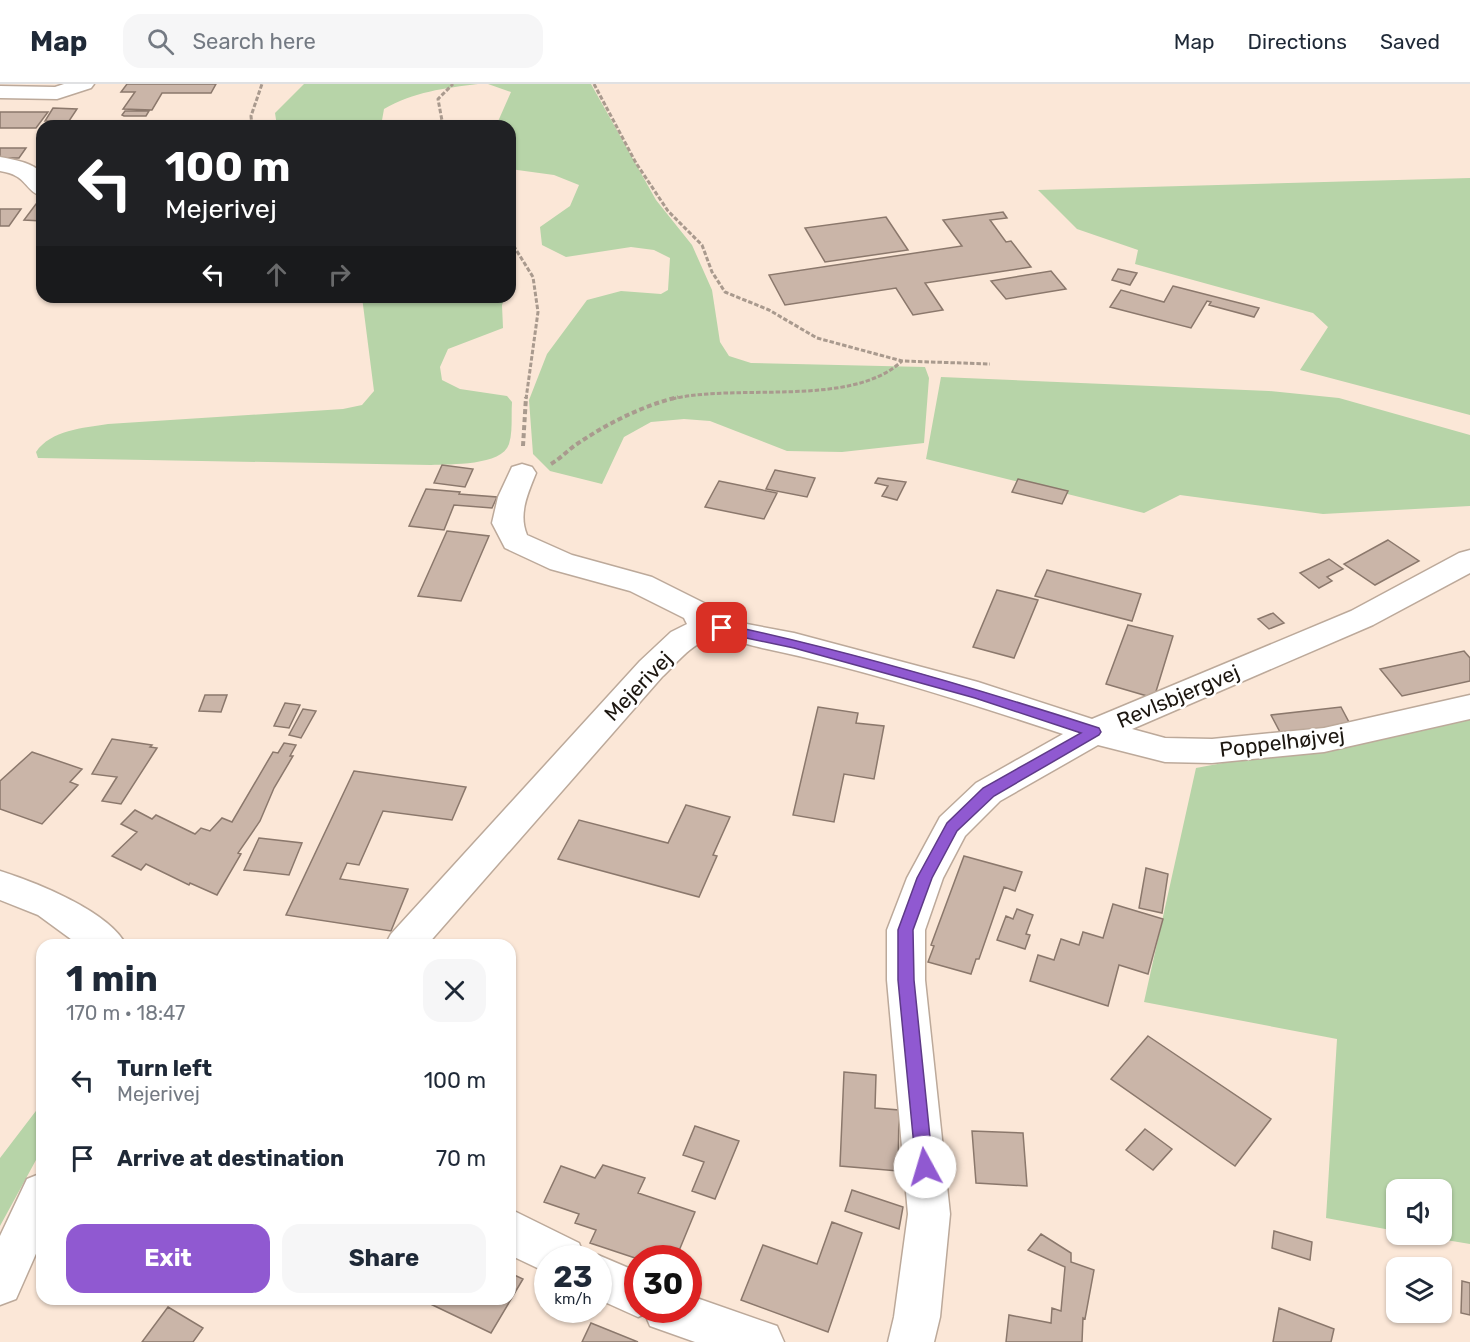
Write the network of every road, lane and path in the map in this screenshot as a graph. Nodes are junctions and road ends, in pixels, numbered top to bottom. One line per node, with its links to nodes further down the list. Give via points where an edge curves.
1 (84, 84): 5 (street, via 57,93)
2 (262, 84): 6 (path)
3 (453, 84): 7 (path, via 436,101)
4 (594, 84): 11 (path, via 636,163 668,211 702,245 725,292 770,310 817,338)
5 (0, 92)
6 (251, 120)
7 (442, 120)
8 (0, 164): 9 (street, via 28,171)
9 (36, 177)
10 (516, 250): 13 (path, via 533,277 538,312 524,414)
11 (903, 361): 12 (path); 13 (path, via 898,368 845,387 708,393 648,404 574,446 555,462)
12 (990, 364)
13 (522, 473): 15 (street, via 507,523 515,541 561,562 641,584 695,611)
14 (1470, 560): 17 (street, Revlsbjergvej, via 1362,618)
15 (706, 629): 17 (street, via 722,628 794,644 978,694); 20 (street, Mejerivej, via 682,640 651,669)
16 (1470, 707): 17 (street, Poppelhøjvej, via 1324,740 1212,751 1165,750)
17 (1094, 732): 27 (street, Revlsbjergvej, via 988,792 952,827 925,878 906,930 906,980 929,1214)
18 (0, 885): 19 (street, via 51,905)
19 (99, 939)
20 (409, 939)
21 (36, 1206): 24 (street)
22 (516, 1233): 23 (street)
23 (535, 1245)
24 (0, 1284)
25 (702, 1322): 26 (street)
26 (761, 1342)
27 (911, 1342)

